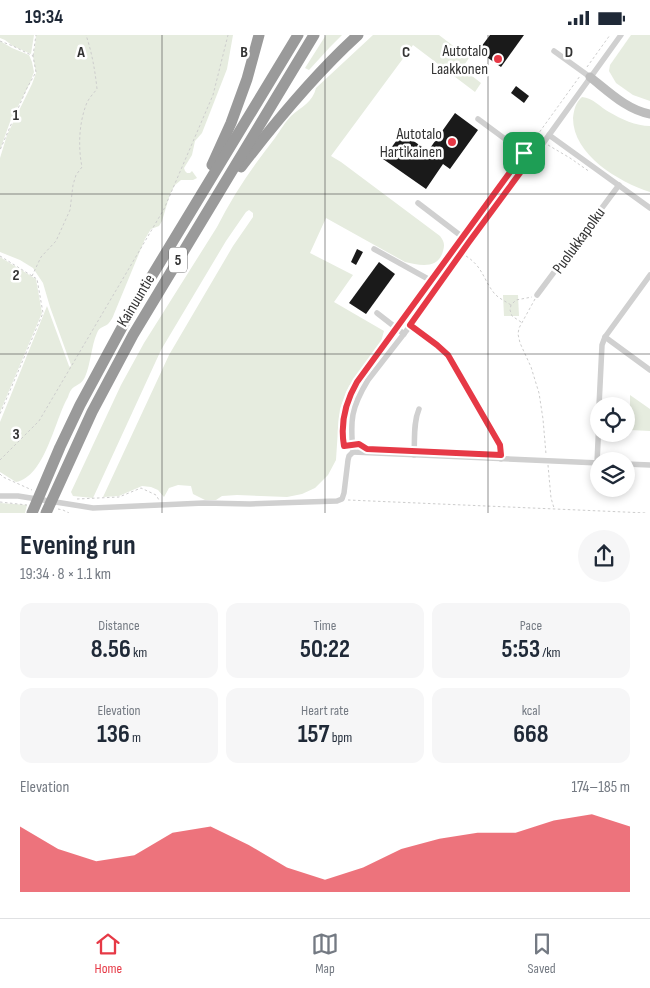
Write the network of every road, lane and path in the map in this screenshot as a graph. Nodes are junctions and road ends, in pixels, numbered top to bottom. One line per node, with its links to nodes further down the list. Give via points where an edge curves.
1 (36, 35): 12 (path)
2 (86, 35): 35 (path, via 97,89 86,103 81,125 82,167 72,185 70,210 56,241 41,257)
3 (228, 35): 55 (path, via 213,95 164,209 38,421)
4 (259, 35): 23 (highway, via 234,114)
5 (298, 35): 23 (highway, Kainuuntie / 5)
6 (314, 35): 26 (highway, Kainuuntie / 5)
7 (358, 35): 26 (highway, via 276,121)
8 (610, 35): 13 (path)
9 (621, 35): 13 (street)
10 (0, 41): 12 (path)
11 (554, 51): 13 (street)
12 (33, 56): 18 (path, via 36,72)
13 (586, 75): 14 (main road, via 631,108); 16 (street); 19 (path)
14 (650, 114)
15 (478, 119): 19 (street)
16 (549, 135): 17 (street); 22 (street)
17 (544, 142): 20 (street); 21 (path)
18 (0, 150)
19 (524, 153): 20 (street); 27 (path)
20 (531, 158): 28 (street)
21 (592, 174)
22 (619, 185): 25 (street); 38 (street, Puolukkapolku)
23 (196, 203): 30 (highway, Kainuuntie / 5)
24 (418, 203): 27 (street)
25 (650, 207)
26 (205, 214): 33 (highway, Kainuuntie / 5)
27 (464, 237): 28 (street); 36 (path)
28 (469, 242): 31 (street)
29 (374, 249): 36 (street)
30 (167, 251): 33 (lane); 62 (highway, Kainuuntie / 5, via 106,355)
31 (461, 253): 37 (street); 39 (path, via 481,270 495,294)
32 (0, 256): 35 (path)
33 (179, 258): 69 (highway, Kainuuntie / 5, via 92,411)
34 (650, 275): 46 (street)
35 (32, 276): 50 (path, via 37,279 43,313)
36 (432, 280): 37 (street); 41 (path)
37 (439, 285): 42 (street)
38 (538, 295): 39 (path, via 516,300); 43 (path)
39 (511, 305): 43 (path, via 512,316)
40 (377, 313): 44 (street)
41 (406, 315): 42 (lane)
42 (412, 323): 45 (street); 54 (street, via 448,355 500,445)
43 (522, 323): 56 (path, via 518,334 539,393)
44 (396, 328): 45 (street); 51 (path, via 348,399 343,443 344,446)
45 (404, 334): 51 (street, via 358,398 351,423)
46 (606, 337): 47 (street); 48 (street, via 602,345)
47 (650, 370)
48 (599, 397)
49 (419, 409): 53 (street)
50 (0, 414)
51 (352, 445): 52 (street)
52 (353, 452): 53 (street); 65 (street, via 348,460)
53 (414, 455): 54 (street)
54 (501, 459): 56 (street)
55 (0, 460)
56 (547, 461): 57 (street); 67 (path)
57 (590, 462)
58 (635, 463): 59 (street)
59 (650, 465)
60 (0, 470): 61 (path)
61 (0, 474): 62 (path)
62 (40, 491): 68 (highway, Kainuuntie / 5)
63 (0, 496): 66 (street, via 93,508)
64 (74, 499): 66 (path, via 119,497 141,488 156,495)
65 (342, 499): 66 (street); 67 (path)
66 (159, 506)
67 (554, 509): 70 (path)
68 (32, 511)
69 (46, 513)
70 (647, 513)

